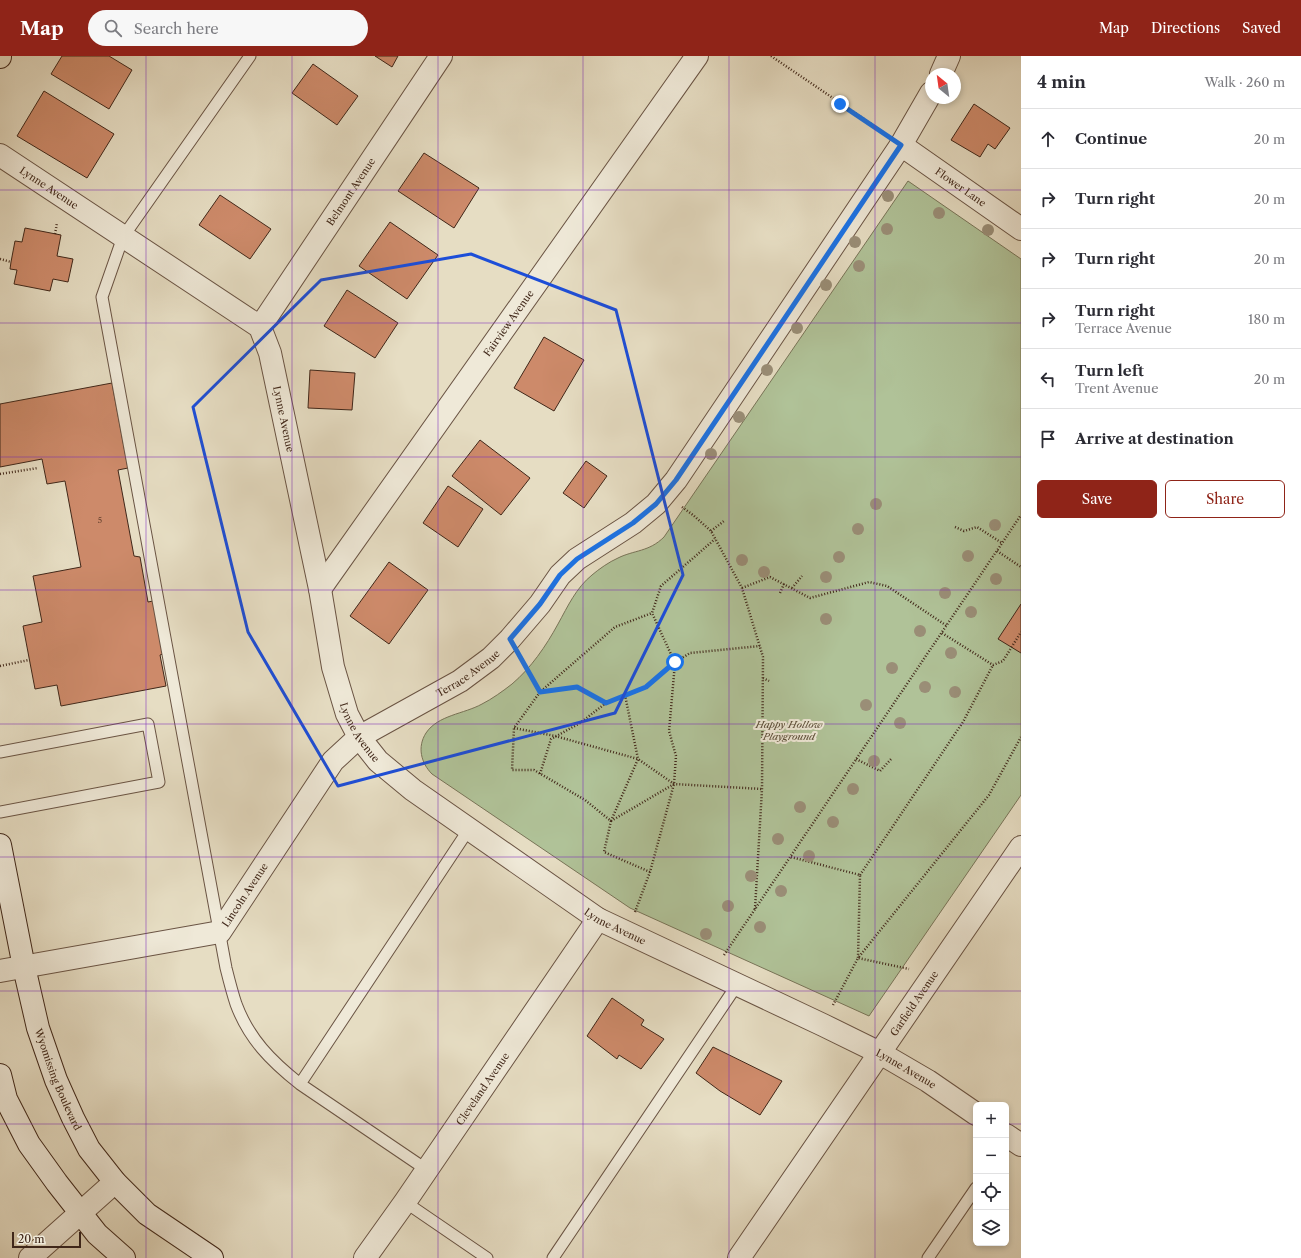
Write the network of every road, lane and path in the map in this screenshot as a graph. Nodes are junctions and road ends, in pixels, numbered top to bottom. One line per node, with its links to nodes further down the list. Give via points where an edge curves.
1 (250, 56): 13 (lane)
2 (441, 56): 16 (street, Belmont Avenue)
3 (696, 56): 32 (street, Fairview Avenue)
4 (771, 56): 8 (path)
5 (949, 56): 6 (street)
6 (944, 68)
7 (925, 103): 8 (street, Terrace Avenue)
8 (901, 145): 11 (street, Flower Lane); 38 (street, Terrace Avenue, via 676,480 656,504 633,523 577,559 560,575 540,604)
9 (0, 155): 13 (street, Lynne Avenue)
10 (57, 223): 12 (path)
11 (1021, 229)
12 (55, 234)
13 (123, 237): 16 (street, Lynne Avenue); 70 (lane, via 102,297)
14 (0, 259): 15 (path)
15 (11, 262)
16 (260, 326): 32 (street, Lynne Avenue, via 270,353)
17 (38, 468): 18 (path)
18 (0, 474)
19 (693, 515): 23 (path)
20 (1021, 515): 25 (path)
21 (724, 521): 23 (path)
22 (955, 527): 25 (path, via 964,531 978,527)
23 (711, 531): 24 (path)
24 (715, 540): 30 (path); 34 (path, via 661,586)
25 (1002, 543): 26 (path)
26 (997, 550): 27 (path); 35 (path)
27 (1021, 567)
28 (802, 576): 31 (path)
29 (784, 584): 30 (path, via 770,577); 31 (path); 33 (path)
30 (742, 588): 39 (path)
31 (792, 588): 35 (path, via 810,598 869,582 887,586)
32 (320, 589): 51 (street, Lynne Avenue, via 334,667 347,714)
33 (780, 594)
34 (652, 613): 41 (path); 46 (path, via 615,627)
35 (947, 626): 37 (path)
36 (1021, 632): 42 (path, via 1003,661)
37 (942, 633): 42 (path); 56 (path)
38 (510, 639): 46 (path); 51 (street, Terrace Avenue, via 491,658 460,681)
39 (760, 646): 41 (path, via 690,653); 44 (path)
40 (29, 660): 43 (path)
41 (675, 662): 47 (path, via 646,687); 58 (path, via 669,731 676,756)
42 (993, 665): 67 (path, via 963,722)
43 (0, 666)
44 (763, 678): 45 (path); 59 (path)
45 (769, 681)
46 (540, 692): 48 (path, via 577,687); 49 (path)
47 (625, 695): 48 (path); 55 (path)
48 (606, 703): 50 (path, via 580,723)
49 (514, 728): 50 (path); 57 (path, via 512,770 534,770)
50 (555, 736): 55 (path); 57 (path, via 551,739)
51 (359, 737): 62 (street, Lynne Avenue, via 378,761); 70 (street, Lincoln Avenue, via 333,761)
52 (1021, 737): 72 (path, via 988,795)
53 (0, 752): 60 (lane, via 148,724 160,782)
54 (892, 758): 56 (path, via 880,771)
55 (638, 759): 58 (path); 61 (path)
56 (856, 759): 65 (path)
57 (540, 774): 61 (path, via 585,800)
58 (674, 784): 59 (path); 61 (path); 66 (path)
59 (762, 789): 68 (path)
60 (0, 812)
61 (611, 821): 66 (path, via 604,852)
62 (469, 829): 69 (street, Lynne Avenue); 81 (lane)
63 (0, 845): 73 (street, Wyomissing Boulevard)
64 (1021, 847): 76 (street, Garfield Avenue)
65 (790, 857): 67 (path); 68 (path)
66 (650, 872): 71 (path)
67 (860, 875): 72 (path)
68 (755, 909): 75 (path)
69 (598, 919): 71 (street, Lynne Avenue); 83 (street, Cleveland Avenue)
70 (220, 932): 73 (street, Lincoln Avenue); 81 (lane, via 226,968 242,1020 266,1055)
71 (626, 933): 75 (street, Lynne Avenue)
72 (858, 958): 76 (path); 78 (path)
73 (24, 967): 74 (street, Lincoln Avenue); 84 (street, Wyomissing Boulevard, via 38,1028 56,1080 89,1149)
74 (0, 971)
75 (712, 973): 77 (street, Lynne Avenue)
76 (934, 974): 79 (street, Garfield Avenue)
77 (737, 985): 78 (street, Lynne Avenue); 93 (lane)
78 (823, 1025): 79 (street, Lynne Avenue)
79 (880, 1053): 82 (street, Lynne Avenue); 94 (street, Garfield Avenue)
80 (0, 1076): 87 (street, via 6,1098 29,1144)
81 (300, 1084): 83 (lane)
82 (973, 1112)
83 (427, 1170): 86 (street, Cleveland Avenue)
84 (115, 1182): 87 (street); 90 (street, Wyomissing Boulevard, via 147,1214)
85 (973, 1192): 95 (lane)
86 (405, 1202): 91 (street, Cleveland Avenue); 92 (lane)
87 (81, 1213): 88 (street); 89 (street, via 97,1234)
88 (30, 1258)
89 (124, 1258)
90 (212, 1258)
91 (365, 1258)
92 (487, 1258)
93 (553, 1258)
94 (739, 1258)
95 (928, 1258)

